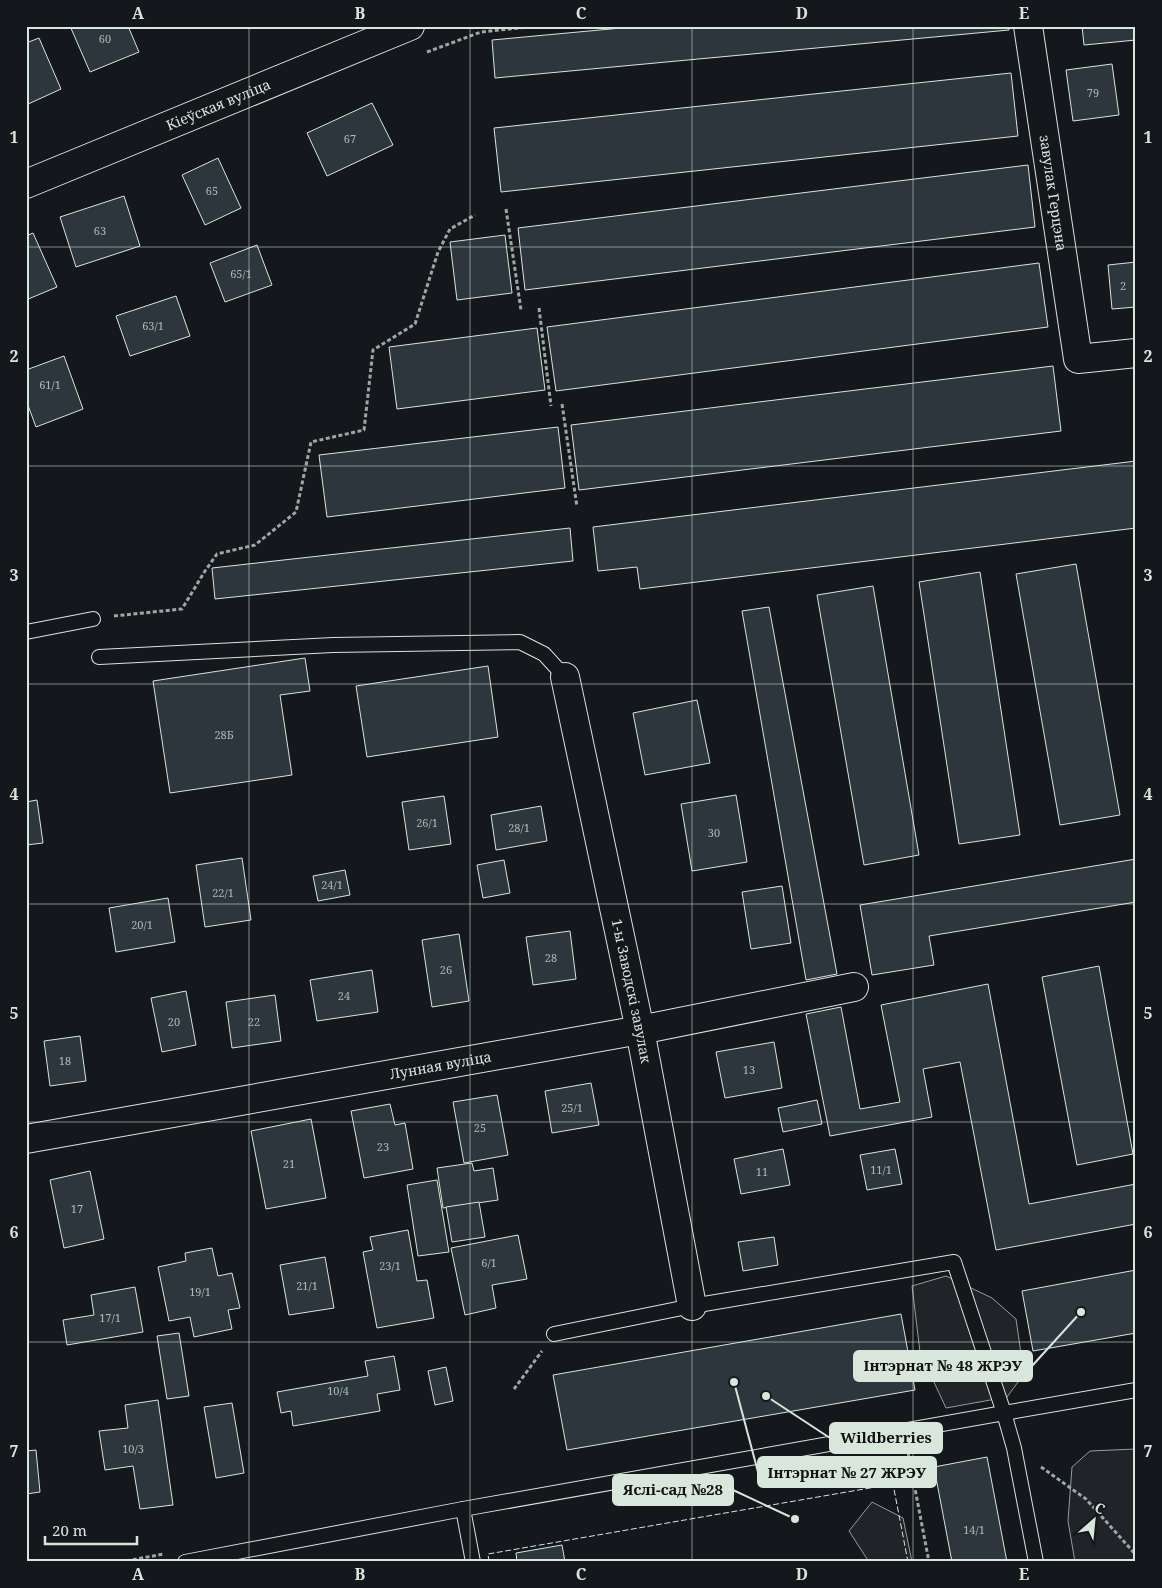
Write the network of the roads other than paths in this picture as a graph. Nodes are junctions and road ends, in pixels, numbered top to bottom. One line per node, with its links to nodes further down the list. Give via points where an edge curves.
1 (410, 26): 3 (street, Кіеўская вуліца)
2 (1028, 26): 4 (street, завулак Герцэна, via 1078,359)
3 (26, 184)
4 (1136, 353)
5 (93, 619): 6 (lane)
6 (26, 632)
7 (99, 657): 8 (lane, via 333,645 520,642 544,654)
8 (565, 677): 10 (street, 1-ы Заводскі завулак)
9 (854, 987): 10 (street, Лунная вуліца)
10 (640, 1030): 11 (street, Лунная вуліца); 12 (street, 1-ы Заводскі завулак)
11 (26, 1140)
12 (692, 1306): 13 (lane); 15 (lane, via 954,1262)
13 (554, 1334)
14 (1136, 1390): 15 (lane)
15 (1004, 1412): 16 (lane); 19 (lane)
16 (463, 1509): 17 (lane); 18 (lane)
17 (185, 1562)
18 (473, 1562)
19 (1036, 1562)

